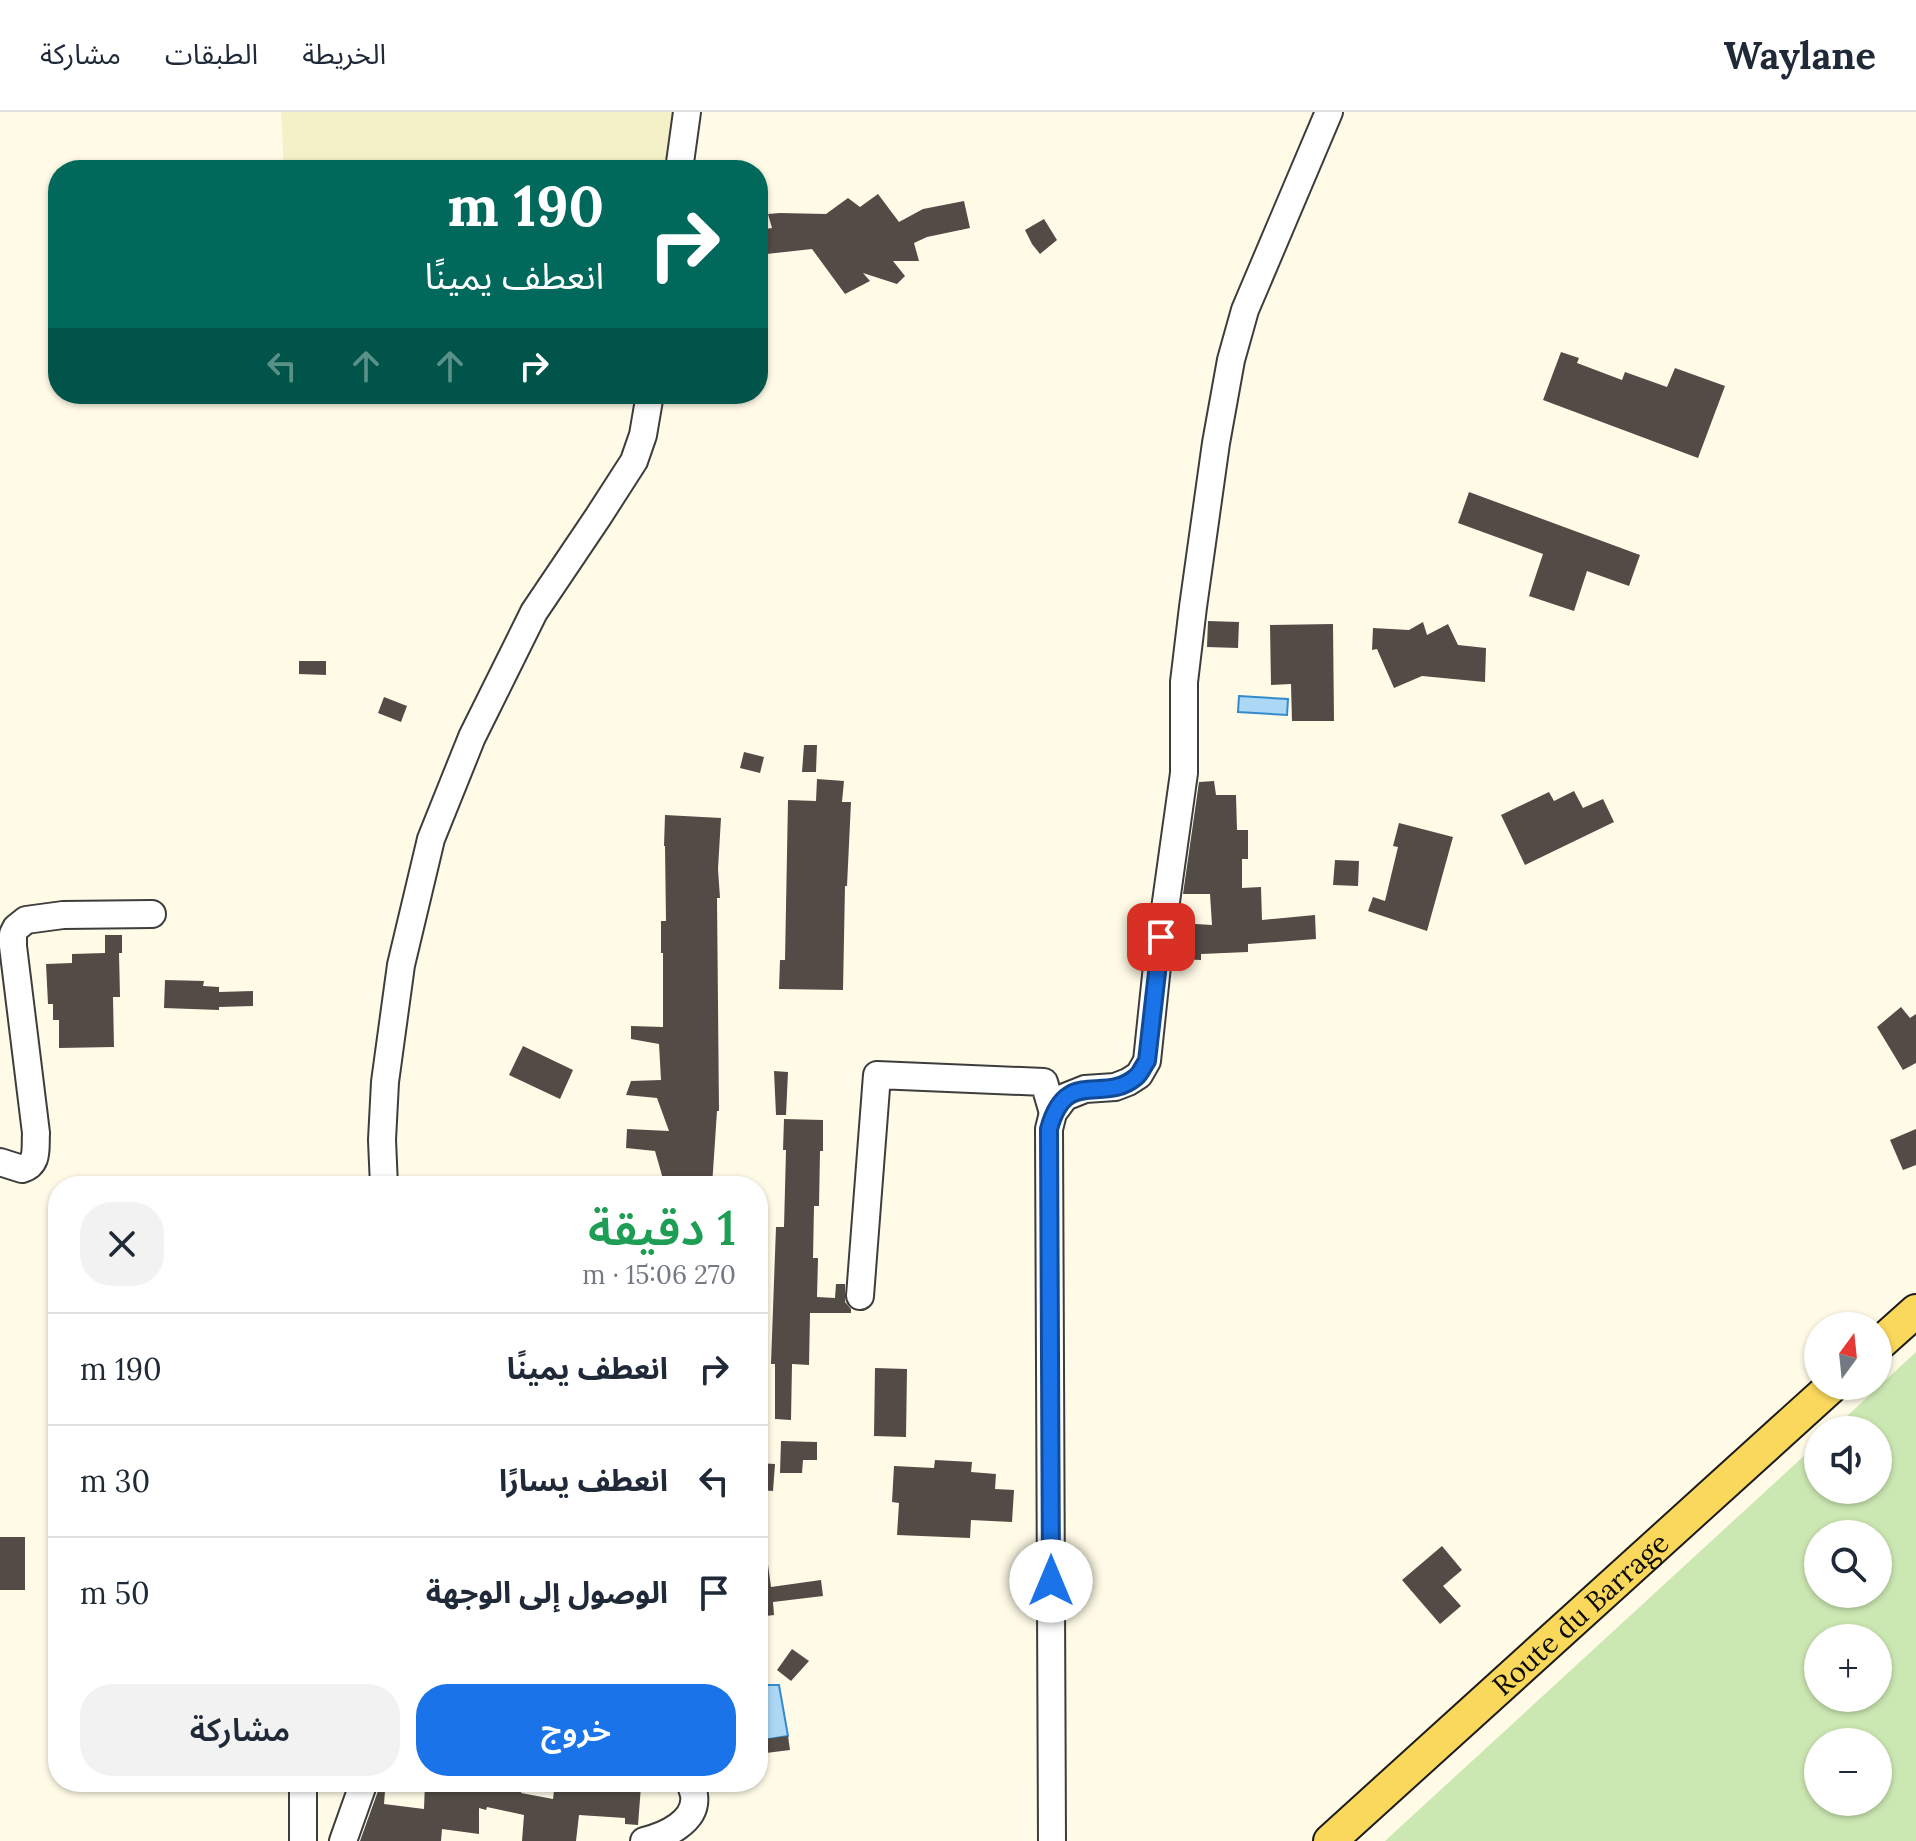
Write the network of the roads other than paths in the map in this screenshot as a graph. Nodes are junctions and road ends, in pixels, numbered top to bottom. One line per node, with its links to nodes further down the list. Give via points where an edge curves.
1 (687, 112): 3 (street)
2 (1329, 112): 6 (street, via 1245,310 1231,360 1184,682 1184,773 1147,1061 1128,1082 1065,1097)
3 (680, 160)
4 (648, 404): 8 (street, via 634,461 534,612 472,737 431,839 401,965 385,1082)
5 (152, 914): 7 (street, via 63,915 26,920 16,928 13,946 35,1158 22,1169)
6 (1053, 1113): 9 (street, via 1044,1082 877,1075); 19 (street, via 1048,1160)
7 (0, 1162)
8 (384, 1176)
9 (860, 1296)
10 (1916, 1311): 11 (main road)
11 (1892, 1332)
12 (1817, 1400): 20 (main road, Route du Barrage)
13 (303, 1792): 16 (street)
14 (360, 1792): 17 (street)
15 (693, 1792): 18 (street, via 693,1806 685,1820)
16 (303, 1841)
17 (343, 1841)
18 (644, 1841)
19 (1052, 1841)
20 (1330, 1841)

